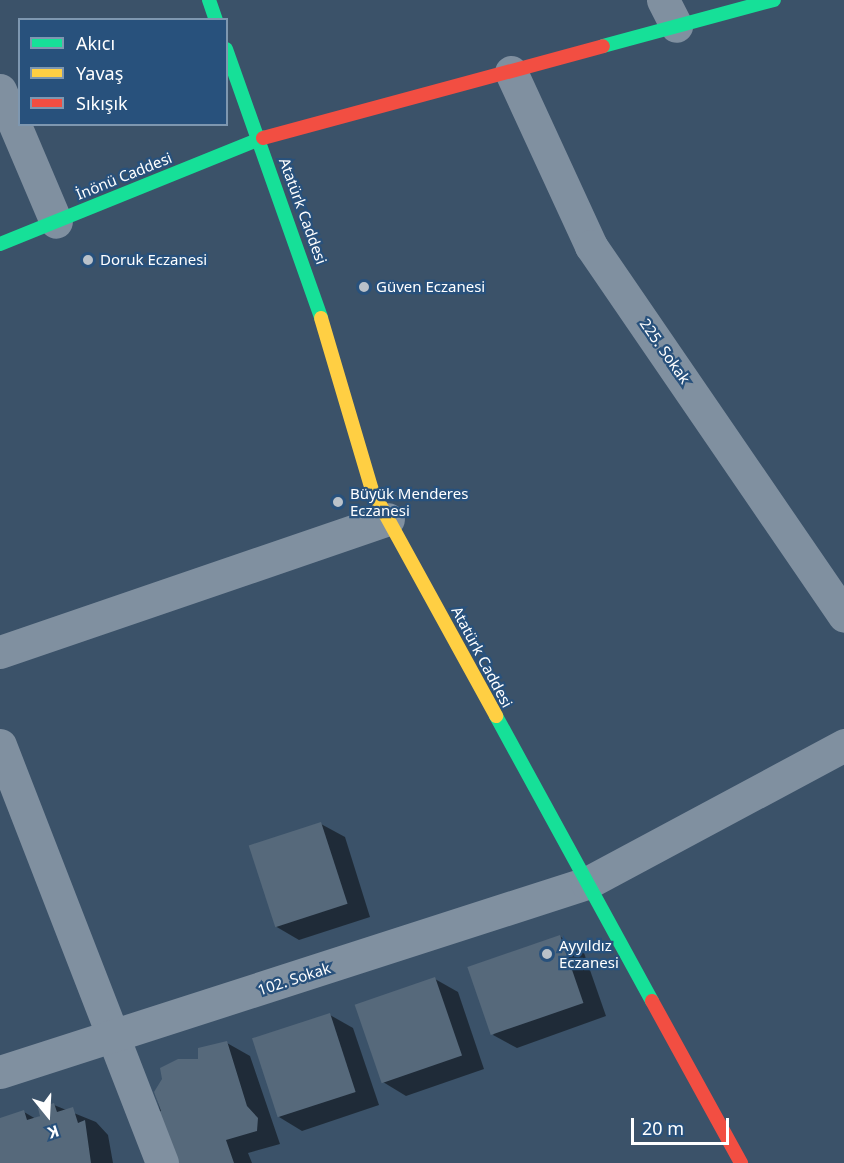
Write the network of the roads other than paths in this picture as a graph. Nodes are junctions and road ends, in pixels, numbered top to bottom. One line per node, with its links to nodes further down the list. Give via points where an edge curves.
1 (208, 0): 4 (main road)
2 (774, 0): 3 (main road, İnönü Caddesi)
3 (670, 13): 6 (main road, İnönü Caddesi)
4 (215, 18)
5 (228, 54): 8 (main road, Atatürk Caddesi)
6 (511, 72): 8 (main road, İnönü Caddesi); 12 (street, 225. Sokak, via 591,246)
7 (0, 90): 9 (street)
8 (260, 139): 9 (main road, İnönü Caddesi); 11 (main road, Atatürk Caddesi, via 302,255 372,490)
9 (56, 222): 10 (main road, İnönü Caddesi)
10 (0, 244)
11 (388, 519): 13 (street); 16 (main road, Atatürk Caddesi)
12 (844, 616)
13 (0, 652)
14 (0, 745): 17 (street)
15 (844, 745): 16 (street, 102. Sokak)
16 (587, 883): 17 (street, 102. Sokak); 20 (main road, Atatürk Caddesi)
17 (113, 1038): 18 (street, 102. Sokak); 19 (street)
18 (0, 1072)
19 (162, 1163)
20 (741, 1163)

